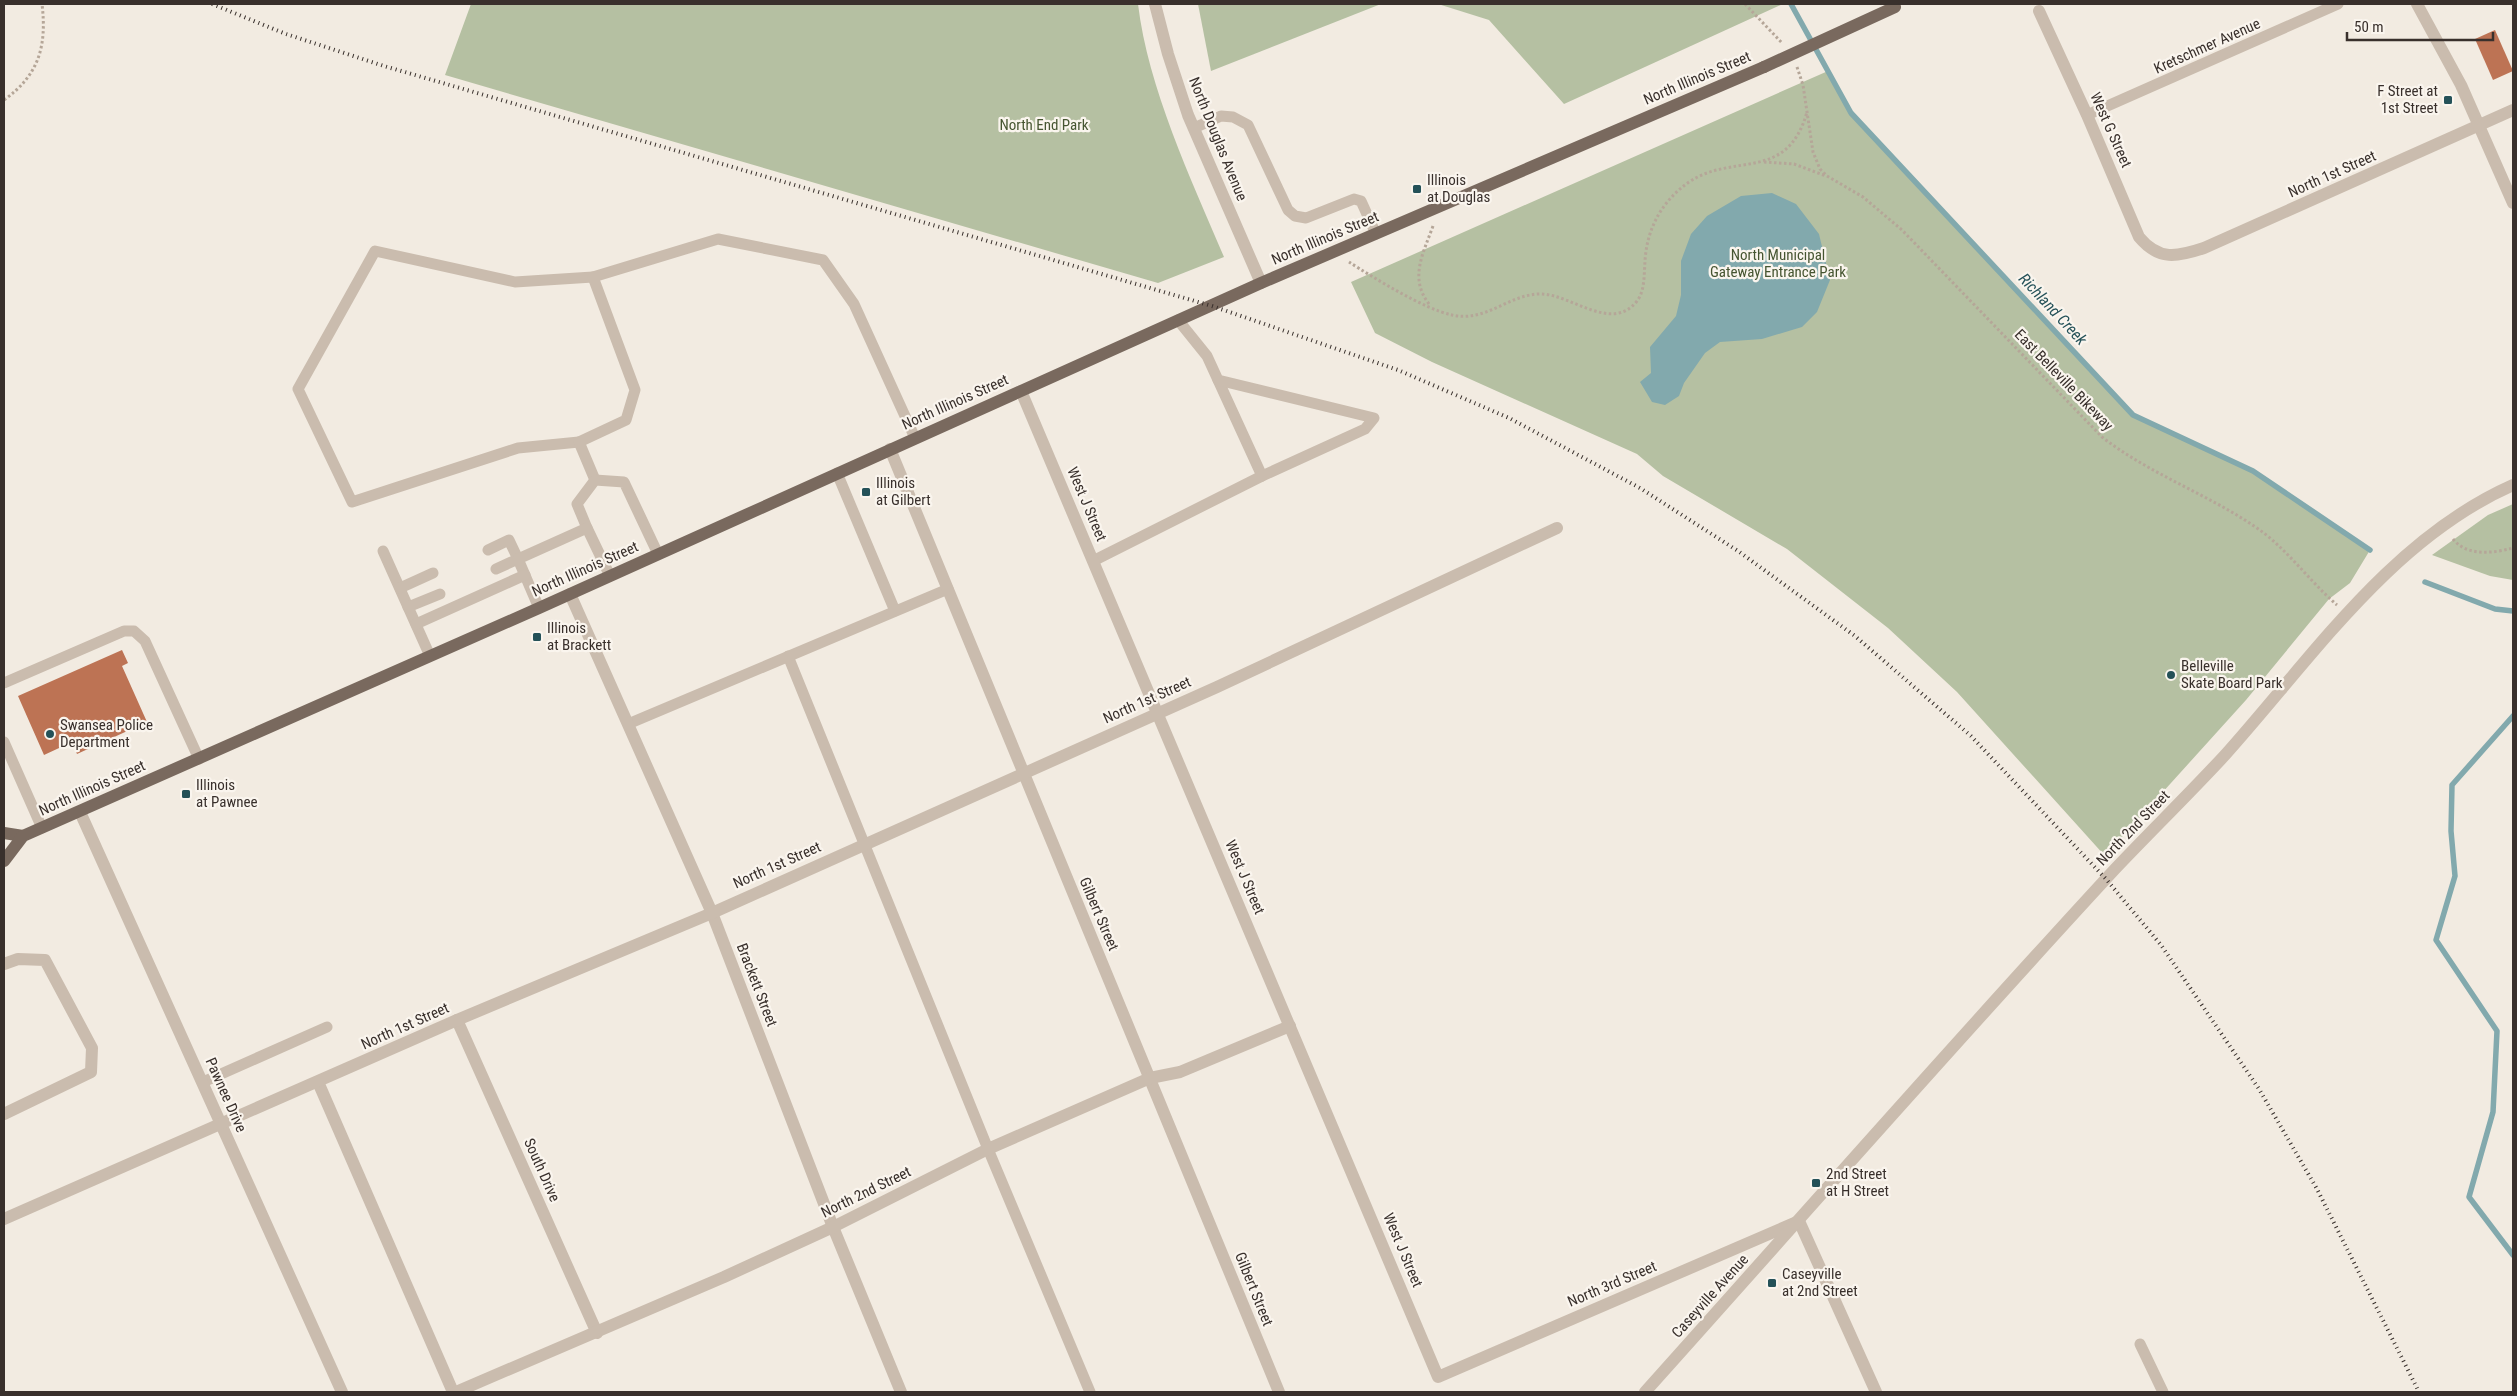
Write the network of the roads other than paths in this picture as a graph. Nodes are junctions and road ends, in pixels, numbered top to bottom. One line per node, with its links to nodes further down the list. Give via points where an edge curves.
1 (1155, 4): 9 (street, North Douglas Avenue, via 1168,54)
2 (2338, 4): 7 (lane, Kretschmer Avenue)
3 (2417, 4): 8 (street, via 2462,85)
4 (1898, 5): 11 (main road, North Illinois Street, bridge, via 1764,67)
5 (2038, 11): 7 (street, West G Street)
6 (2513, 110): 8 (street, North 1st Street)
7 (2087, 115): 12 (street, West G Street, via 2139,237 2149,249)
8 (2479, 126): 10 (street); 12 (street, North 1st Street, via 2204,248 2182,255)
9 (1194, 128): 11 (lane, via 1221,116 1233,116 1248,125 1288,210 1295,216 1306,218 1354,199 1361,201); 14 (street, North Douglas Avenue)
10 (2513, 203)
11 (1376, 234): 14 (main road, North Illinois Street)
12 (2161, 255)
13 (593, 277): 18 (lane, via 718,239 823,260 854,304); 19 (lane, via 635,390 626,420); 19 (lane, via 515,282 375,250 298,389 352,502 518,448)
14 (1261, 283): 15 (main road, North Illinois Street)
15 (1178, 320): 16 (lane, via 1207,356); 17 (main road, North Illinois Street)
16 (1218, 380): 22 (lane); 22 (lane, via 1374,418 1365,429)
17 (1021, 391): 18 (main road, North Illinois Street); 31 (street, West J Street)
18 (916, 438): 20 (main road, North Illinois Street)
19 (579, 442): 23 (lane)
20 (890, 449): 21 (main road, North Illinois Street); 37 (street, Gilbert Street)
21 (837, 473): 29 (main road, North Illinois Street); 42 (lane)
22 (1262, 476): 31 (lane)
23 (595, 480): 25 (lane, via 577,504); 29 (lane, via 624,482)
24 (2513, 485): 71 (street, North 2nd Street, via 2463,510 2418,543 2351,611 2223,756 2114,870)
25 (587, 528): 30 (lane); 35 (lane)
26 (1557, 528): 47 (street, North 1st Street)
27 (488, 550): 30 (lane, via 509,540)
28 (383, 551): 36 (lane)
29 (658, 554): 35 (main road, North Illinois Street)
30 (518, 559): 32 (lane); 34 (lane)
31 (1093, 561): 47 (street, West J Street)
32 (496, 569)
33 (433, 573): 36 (lane)
34 (525, 575): 41 (lane); 43 (lane)
35 (610, 576): 39 (main road, North Illinois Street)
36 (400, 588): 40 (lane)
37 (948, 589): 42 (lane); 52 (street, Gilbert Street)
38 (440, 594): 40 (lane)
39 (570, 594): 41 (main road, North Illinois Street); 48 (street, Brackett Street)
40 (408, 607): 43 (lane)
41 (539, 608): 44 (main road, North Illinois Street)
42 (895, 611): 45 (lane)
43 (416, 624): 44 (lane)
44 (430, 656): 51 (main road, North Illinois Street)
45 (788, 656): 48 (lane); 57 (lane)
46 (4, 683): 51 (lane, via 124,631 134,631 146,641)
47 (1158, 713): 52 (street, North 1st Street); 62 (street, West J Street)
48 (628, 724): 59 (street, Brackett Street)
49 (4, 742): 50 (lane)
50 (7, 756): 54 (lane)
51 (199, 759): 53 (main road, North Illinois Street)
52 (1023, 772): 57 (street, North 1st Street); 64 (street, Gilbert Street)
53 (80, 812): 54 (main road, North Illinois Street); 65 (street, Pawnee Drive)
54 (42, 828): 56 (main road, North Illinois Street)
55 (4, 833): 56 (main road)
56 (23, 836): 58 (main road, North Illinois Street)
57 (865, 843): 59 (street, North 1st Street); 69 (lane)
58 (4, 861)
59 (712, 913): 61 (street, North 1st Street); 72 (street, Brackett Street)
60 (4, 964): 67 (street, via 18,959 45,960 92,1048 91,1072)
61 (457, 1020): 66 (street, North 1st Street); 73 (street, South Drive)
62 (1290, 1026): 64 (street, North 2nd Street, via 1180,1072); 75 (street, West J Street)
63 (327, 1027): 65 (lane)
64 (1150, 1078): 69 (street, North 2nd Street); 81 (street, Gilbert Street)
65 (203, 1082): 68 (street, Pawnee Drive)
66 (318, 1082): 68 (street, North 1st Street); 77 (street)
67 (4, 1114)
68 (221, 1124): 70 (street, North 1st Street); 76 (street, Pawnee Drive)
69 (988, 1149): 72 (street, North 2nd Street); 80 (lane)
70 (4, 1219)
71 (1799, 1220): 75 (street, North 3rd Street); 82 (street, Caseyville Avenue); 83 (street)
72 (832, 1227): 73 (street, North 2nd Street); 79 (street, Brackett Street)
73 (598, 1333): 78 (street, North 2nd Street)
74 (2140, 1344): 84 (lane)
75 (1438, 1377)
76 (342, 1392)
77 (453, 1392)
78 (456, 1392)
79 (901, 1392)
80 (1090, 1392)
81 (1279, 1392)
82 (1645, 1392)
83 (1876, 1392)
84 (2163, 1392)

